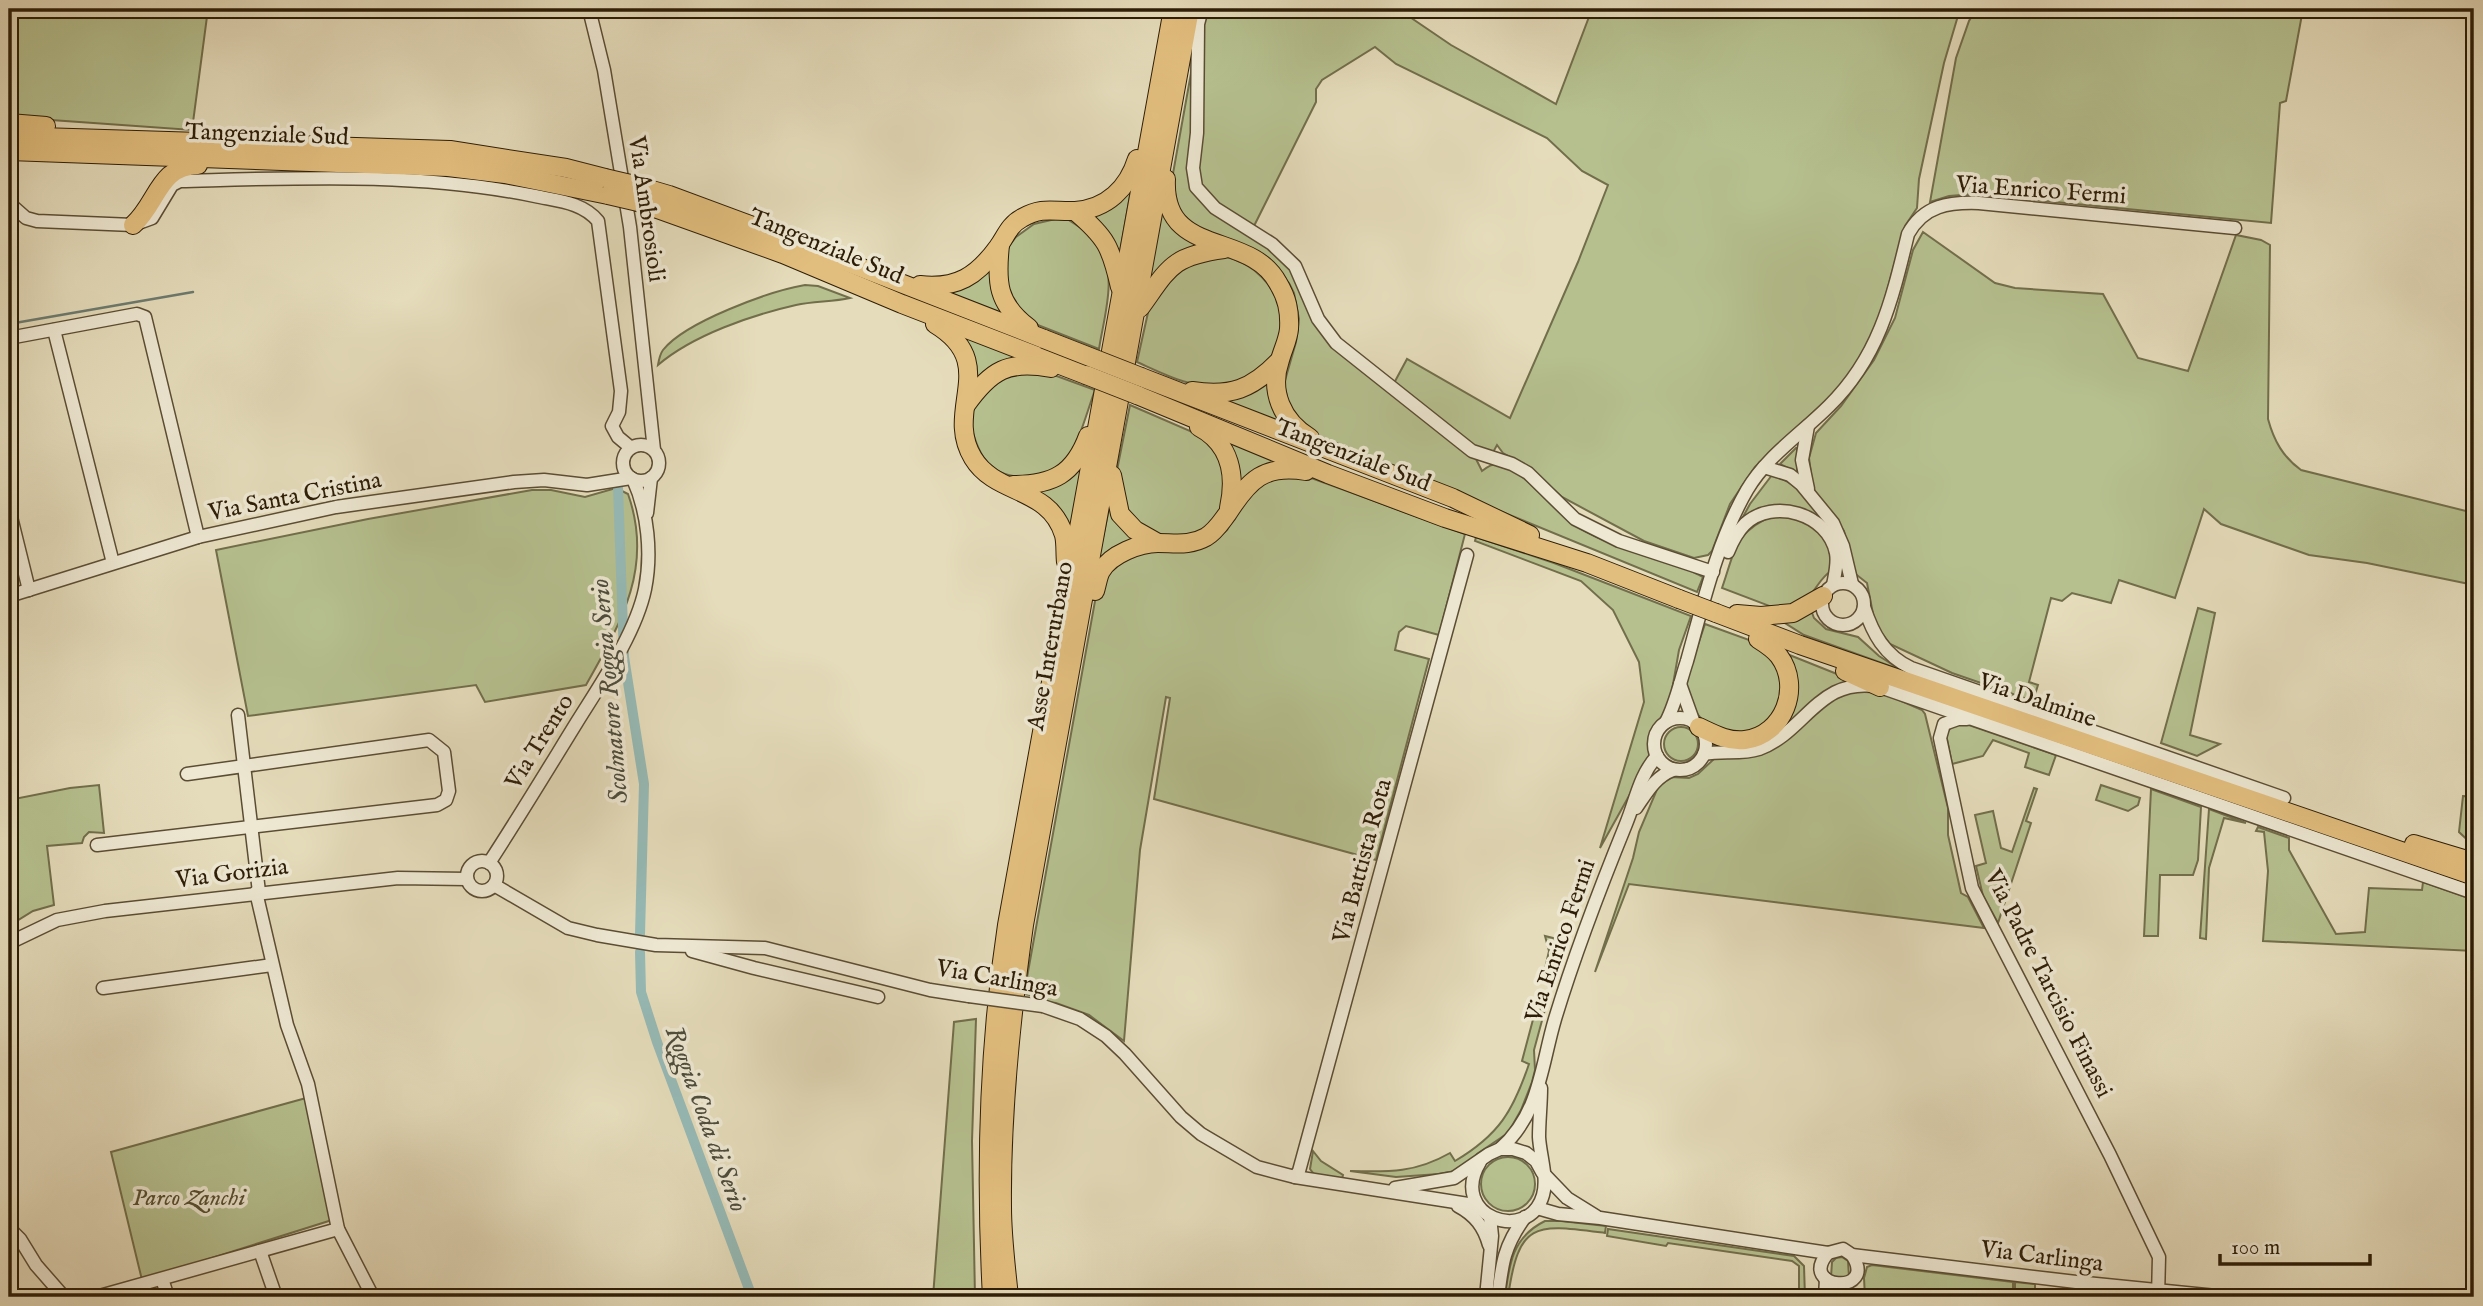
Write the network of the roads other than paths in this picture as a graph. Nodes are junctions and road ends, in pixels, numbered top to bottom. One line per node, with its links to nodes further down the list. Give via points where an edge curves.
1 (589, 9): 32 (street, Via Ambrosioli, via 631,227)
2 (1173, 9): 5 (highway, Asse Interurbano)
3 (1190, 9): 5 (highway, Asse Interurbano)
4 (1202, 9): 53 (street, via 1193,168 1196,187 1215,208 1272,244 1295,266 1318,319 1336,343 1472,451 1528,473 1575,519 1619,541)
5 (1164, 103): 14 (highway, via 1124,188 1103,203); 18 (highway, via 1168,202 1184,229); 20 (highway, Asse Interurbano); 22 (highway, Asse Interurbano)
6 (9, 123): 8 (highway, via 97,130)
7 (9, 136): 8 (highway, Tangenziale Sud)
8 (106, 139): 11 (highway, Tangenziale Sud, via 450,150 566,168)
9 (9, 151): 10 (highway, Tangenziale Sud)
10 (375, 163): 11 (highway, Tangenziale Sud); 15 (highway, via 335,168 179,167 166,177)
11 (607, 186): 12 (highway, Tangenziale Sud, bridge)
12 (637, 194): 19 (highway, Tangenziale Sud, via 694,204); 21 (highway, Tangenziale Sud)
13 (9, 203): 15 (street, via 37,221)
14 (1075, 211): 17 (highway, via 1038,211 1007,230); 20 (highway, via 1099,231 1112,254)
15 (133, 225): 35 (street, via 152,219 172,185 180,181 375,178 443,182 579,206 598,221 621,391 612,426)
16 (2235, 228): 33 (street, Via Enrico Fermi, via 1979,204 1936,207 1908,234 1891,304 1873,348 1855,376)
17 (1000, 245): 19 (highway, via 978,271 960,282 939,287); 25 (highway, via 997,272 1006,305)
18 (1230, 249): 22 (highway, via 1202,252 1174,265); 26 (highway, via 1265,265 1288,302 1289,331)
19 (899, 283): 25 (highway, Tangenziale Sud)
20 (1121, 294): 30 (highway, Asse Interurbano)
21 (902, 304): 27 (highway, Tangenziale Sud); 31 (highway, via 947,331 961,347 969,368)
22 (1136, 313): 37 (highway, Asse Interurbano)
23 (54, 330): 24 (street); 48 (street, via 145,317); 51 (street)
24 (9, 338)
25 (1044, 339): 28 (highway, Tangenziale Sud, bridge)
26 (1279, 361): 28 (highway, via 1261,378 1232,392 1197,391); 36 (highway, via 1275,386 1286,416 1300,431)
27 (1086, 375): 29 (highway, Tangenziale Sud, bridge); 31 (highway, via 1045,367 1004,368 978,387)
28 (1141, 377): 36 (highway, Tangenziale Sud)
29 (1136, 395): 39 (highway, Tangenziale Sud); 46 (highway, via 1205,430 1221,446 1232,469)
30 (1102, 396): 43 (highway, via 1083,450 1071,467 1048,482); 55 (highway, Asse Interurbano)
31 (966, 405): 43 (highway, via 962,428 968,449 980,468)
32 (650, 417): 34 (street, Via Ambrosioli); 35 (street)
33 (1808, 426): 38 (street, Via Enrico Fermi); 44 (street, via 1802,460)
34 (654, 450): 35 (street, via 646,445); 40 (street, via 659,465)
35 (628, 454): 41 (street); 42 (street)
36 (1360, 462): 52 (highway, Tangenziale Sud, via 1453,498)
37 (1108, 466): 49 (highway, via 1120,514 1135,530); 59 (highway, Asse Interurbano)
38 (1763, 467): 44 (street, via 1790,475); 53 (street, Via Enrico Fermi, via 1732,519)
39 (1328, 474): 46 (highway, via 1289,468 1268,472 1250,483); 52 (highway, Tangenziale Sud, via 1445,518)
40 (651, 478): 41 (street); 47 (street, Via Trento)
41 (632, 479): 42 (street, Via Santa Cristina); 47 (street, Via Trento)
42 (597, 483): 48 (street, Via Santa Cristina, via 514,482 335,507)
43 (1006, 485): 55 (highway, via 1034,497 1053,512 1064,536)
44 (1810, 496): 54 (street, via 1839,535)
45 (9, 509): 56 (street)
46 (1228, 513): 49 (highway, via 1216,529 1199,540)
47 (645, 520): 81 (street, Via Trento, via 645,590 628,632)
48 (198, 537): 51 (street, Via Santa Cristina)
49 (1158, 543): 59 (highway, via 1109,562 1095,592)
50 (1467, 555): 97 (street, Via Battista Rota)
51 (113, 563): 56 (street, Via Santa Cristina)
52 (1587, 563): 61 (highway, Via Dalmine, bridge)
53 (1713, 572): 57 (street, via 1743,526 1755,516 1788,511 1812,519 1836,551 1836,569); 65 (street, Via Enrico Fermi)
54 (1852, 584): 57 (street, via 1839,583); 60 (street, via 1862,594)
55 (1069, 585): 121 (highway, Asse Interurbano, via 996,999 988,1155)
56 (29, 590): 58 (street, Via Santa Cristina)
57 (1828, 590): 61 (highway, via 1793,613); 62 (street, via 1822,609 1829,620)
58 (9, 596)
59 (1084, 600): 122 (highway, Asse Interurbano, via 1013,999 1002,1182)
60 (1864, 607): 62 (street, via 1854,622); 64 (street, via 1874,635)
61 (1716, 613): 63 (highway, via 1729,626); 82 (highway, Via Dalmine)
62 (1842, 625): 64 (street, via 1861,630)
63 (1758, 639): 66 (highway); 70 (highway, via 1777,652 1788,675 1788,696 1780,719 1747,740 1731,740)
64 (1886, 650): 76 (street, via 1911,668)
65 (1680, 683): 68 (street, Via Enrico Fermi); 70 (street)
66 (1880, 687): 69 (street); 71 (street, via 1867,684 1838,690 1758,750)
67 (238, 715): 73 (street)
68 (1666, 722): 70 (street, via 1680,718); 72 (street, Via Enrico Fermi, via 1654,741)
69 (1983, 723): 86 (street); 115 (street, Via Padre Tarcisio Finassi, via 1961,718 1944,724 1940,738 1972,888 2159,1257)
70 (1697, 725): 71 (street, via 1706,740)
71 (1704, 754): 74 (street, Via Enrico Fermi, via 1688,769)
72 (1657, 756): 74 (street); 77 (street, Via Enrico Fermi, via 1638,786)
73 (244, 767): 75 (street); 78 (street); 78 (street, via 429,740 444,752 449,791 446,800 437,805)
74 (1673, 770): 77 (street, Via Enrico Fermi, via 1652,784)
75 (187, 775)
76 (2284, 798): 80 (highway)
77 (1628, 820): 93 (street, Via Enrico Fermi, via 1555,1017)
78 (251, 827): 79 (street); 85 (street)
79 (97, 845)
80 (2474, 862)
81 (489, 863): 83 (street, via 473,864); 84 (street, via 496,871)
82 (2474, 876)
83 (467, 879): 84 (street, Via Gorizia, via 478,891); 85 (street, Via Gorizia, via 398,877)
84 (494, 885): 87 (street, Via Gorizia, via 568,928)
85 (257, 892): 88 (street, Via Gorizia, via 57,920); 90 (street)
86 (2474, 893)
87 (635, 942): 89 (street, Via Carlinga)
88 (9, 943)
89 (678, 947): 92 (street); 97 (street, Via Carlinga, bridge, via 765,948 919,987 1043,1006 1080,1019 1125,1054 1201,1134 1257,1167)
90 (272, 965): 91 (street); 105 (street, via 308,1084)
91 (103, 988)
92 (878, 997)
93 (1542, 1079): 94 (street, Via Enrico Fermi, via 1520,1128); 96 (street, Via Enrico Fermi)
94 (1500, 1149): 95 (street, Via Carlinga); 96 (street, Via Carlinga, via 1526,1153)
95 (1480, 1161): 98 (street, Via Carlinga, via 1454,1178); 101 (street, via 1471,1185)
96 (1542, 1172): 100 (street, via 1545,1185); 103 (street, Via Carlinga, via 1567,1198)
97 (1295, 1177): 98 (street, Via Carlinga)
98 (1381, 1190): 99 (street, Via Carlinga)
99 (1448, 1201): 101 (street, Via Carlinga); 110 (street, Via Carlinga, via 1470,1212 1479,1223)
100 (1537, 1208): 102 (street); 103 (street, Via Carlinga)
101 (1485, 1213): 102 (street, Via Carlinga, via 1508,1222); 110 (street, via 1492,1236)
102 (1525, 1217): 124 (street, via 1503,1256)
103 (1600, 1218): 109 (street, Via Carlinga)
104 (9, 1228): 106 (street)
105 (338, 1229): 108 (street); 120 (street)
106 (20, 1239): 107 (street); 116 (street)
107 (9, 1247)
108 (260, 1251): 112 (street); 119 (street)
109 (1828, 1253): 111 (street, Via Carlinga, via 1843,1249); 113 (street, via 1822,1263)
110 (1491, 1254): 123 (street)
111 (1852, 1255): 114 (street, via 1857,1265); 115 (street, Via Carlinga)
112 (162, 1279): 117 (street); 118 (street)
113 (1826, 1279): 114 (street, via 1835,1284); 125 (street)
114 (1851, 1280): 126 (street)
115 (2158, 1294): 127 (street, Via Carlinga)
116 (64, 1297)
117 (96, 1297)
118 (168, 1297)
119 (276, 1297)
120 (373, 1297)
121 (992, 1297)
122 (1009, 1297)
123 (1486, 1297)
124 (1498, 1297)
125 (1825, 1297)
126 (1851, 1297)
127 (2226, 1297)

